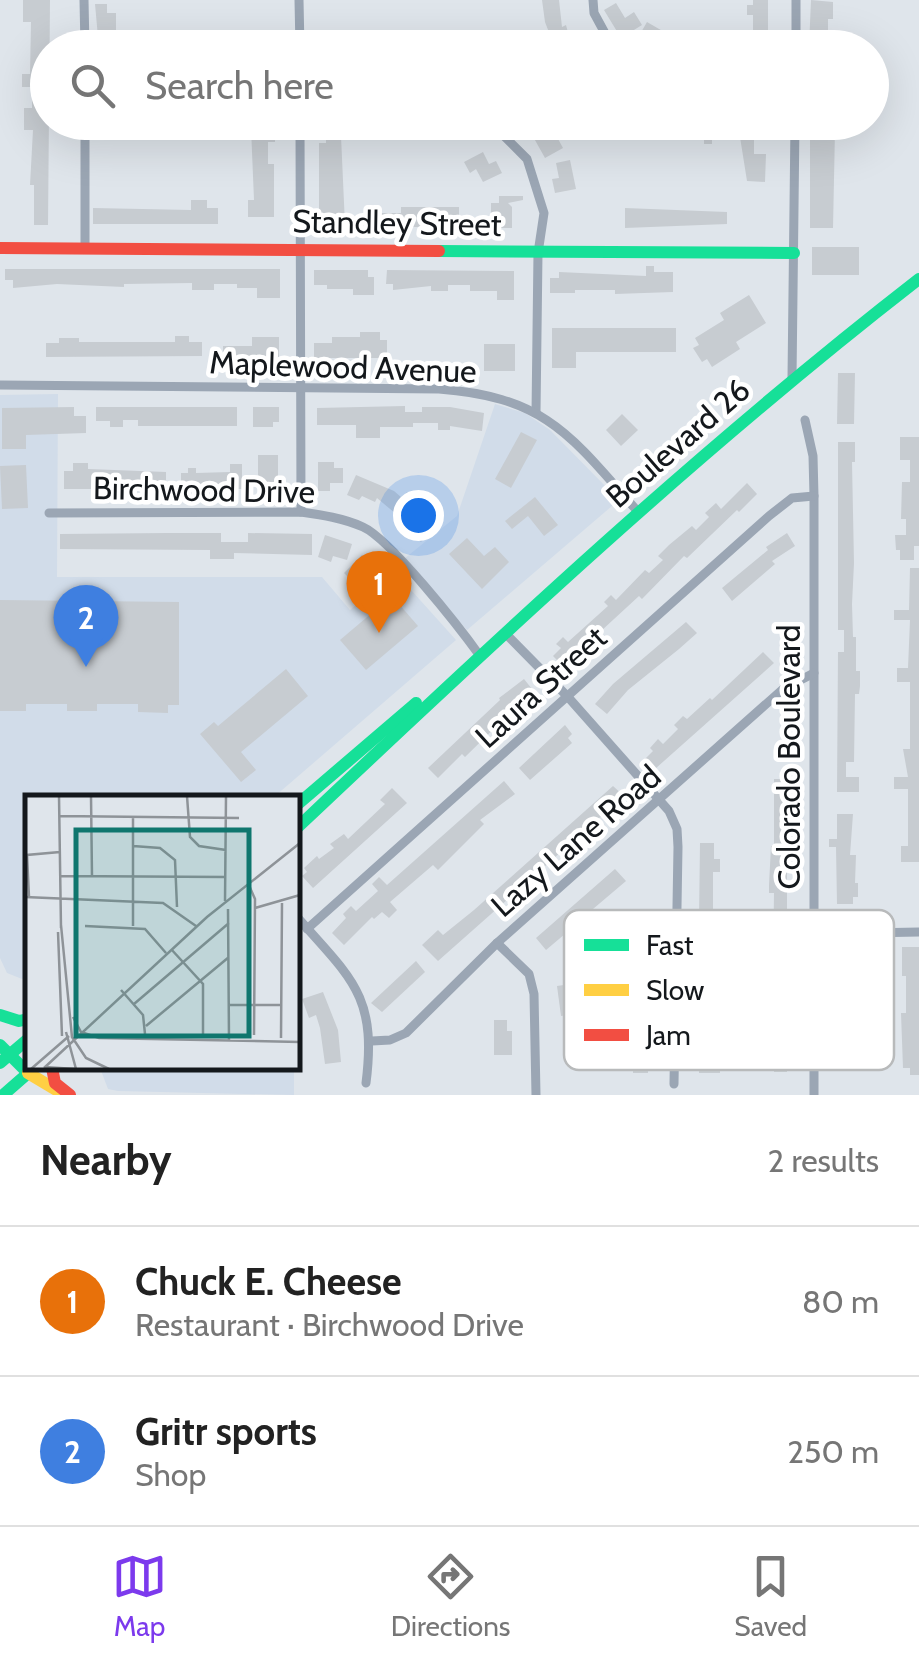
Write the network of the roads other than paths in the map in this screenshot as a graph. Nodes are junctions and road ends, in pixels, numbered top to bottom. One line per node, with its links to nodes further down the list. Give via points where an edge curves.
1 (84, 0): 5 (street)
2 (300, 0): 6 (street)
3 (593, 0): 7 (street)
4 (796, 0): 8 (street)
5 (84, 30)
6 (300, 30)
7 (604, 30)
8 (796, 30)
9 (85, 140): 15 (street)
10 (300, 140): 14 (street)
11 (508, 140): 16 (street, via 534,174 544,213)
12 (795, 140): 17 (street)
13 (0, 248): 15 (main road, Standley Street)
14 (300, 248): 15 (main road, Standley Street); 16 (main road, Standley Street); 21 (street)
15 (85, 250)
16 (538, 252): 17 (main road, Standley Street); 22 (street)
17 (794, 254): 19 (street)
18 (916, 286): 19 (main road, Boulevard 26)
19 (792, 380): 27 (main road, Boulevard 26)
20 (0, 385): 21 (street, Maplewood Avenue)
21 (301, 389): 22 (street, Maplewood Avenue, via 459,390 511,400); 25 (street)
22 (536, 413): 27 (street, Maplewood Avenue, via 584,450)
23 (805, 420): 24 (street, Colorado Boulevard)
24 (814, 496): 30 (street, Colorado Boulevard); 31 (street, Laura Street, via 792,498 769,516)
25 (301, 512): 26 (street, Birchwood Drive); 29 (street, Birchwood Drive, via 328,515 376,535)
26 (48, 513)
27 (639, 513): 28 (main road, Boulevard 26)
28 (505, 634): 29 (main road, Boulevard 26); 31 (street)
29 (480, 656): 33 (main road, Boulevard 26); 34 (main road, Boulevard 26)
30 (814, 673): 32 (street, Lazy Lane Road, via 783,690); 36 (street, Colorado Boulevard)
31 (568, 697): 32 (street); 38 (street, Laura Street)
32 (660, 801): 35 (street, via 674,820); 41 (street, Lazy Lane Road)
33 (300, 802)
34 (300, 825)
35 (677, 910)
36 (814, 910)
37 (300, 920): 38 (street)
38 (307, 929): 44 (street, via 354,985)
39 (894, 932): 40 (street)
40 (919, 932)
41 (497, 943): 44 (street, Lazy Lane Road, via 406,1033); 55 (street, via 528,974 534,994)
42 (0, 1015): 43 (main road)
43 (25, 1019)
44 (372, 1041): 50 (street)
45 (25, 1042): 46 (main road)
46 (3, 1055)
47 (31, 1070): 52 (main road); 54 (main road)
48 (52, 1070): 54 (main road)
49 (674, 1070): 51 (street)
50 (366, 1084)
51 (674, 1084)
52 (5, 1090): 53 (main road)
53 (28, 1094)
54 (68, 1095)
55 (536, 1095)

